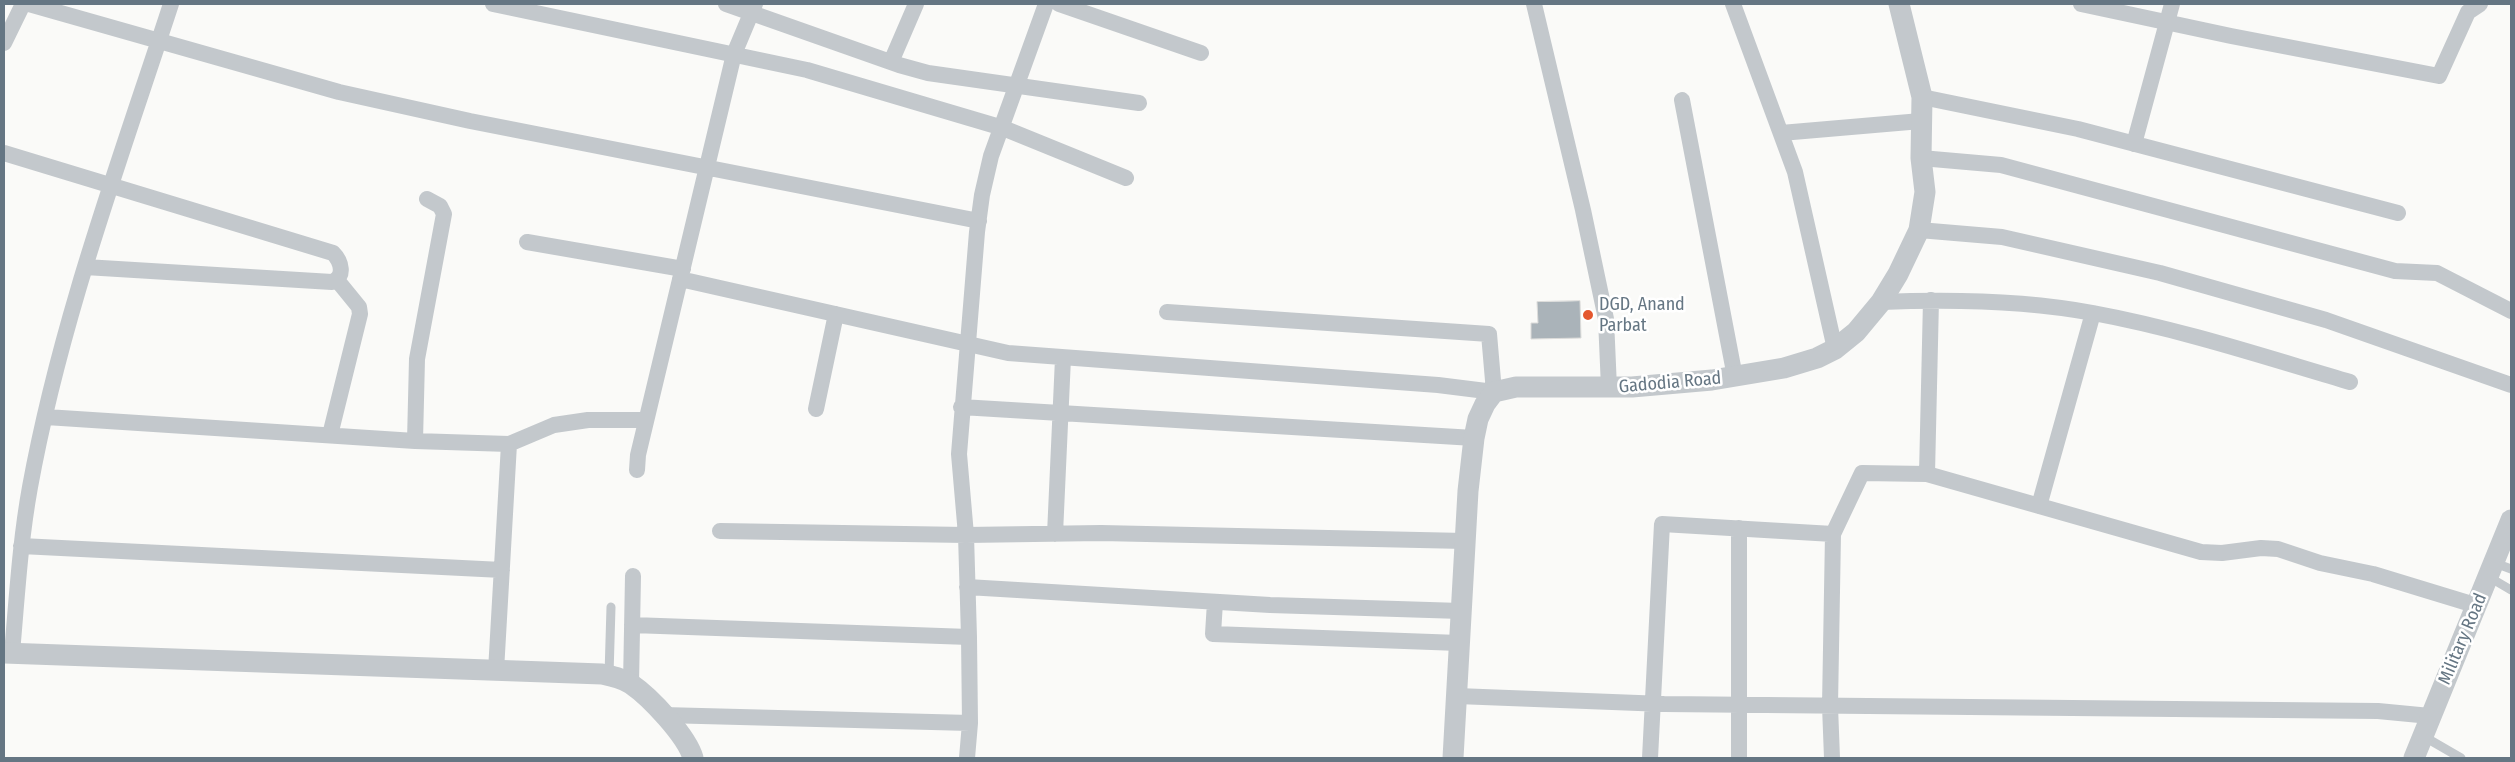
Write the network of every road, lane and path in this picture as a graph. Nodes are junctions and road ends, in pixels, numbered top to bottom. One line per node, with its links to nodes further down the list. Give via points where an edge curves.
1 (29, 4): 17 (street)
2 (171, 4): 17 (street)
3 (500, 4): 19 (street)
4 (726, 4): 14 (street)
5 (916, 4): 21 (street)
6 (1046, 4): 22 (street)
7 (1059, 4): 20 (street)
8 (1534, 4): 55 (street, via 1606,319)
9 (1733, 4): 28 (street)
10 (1898, 4): 23 (street, Gadodia Road)
11 (2081, 4): 16 (street)
12 (2172, 4): 16 (street)
13 (2480, 4): 16 (street, via 2468,12 2439,76)
14 (754, 8): 19 (street); 21 (street)
15 (15, 10): 18 (street)
16 (2168, 22): 29 (street)
17 (158, 42): 32 (street, via 339,92 470,122); 34 (street)
18 (4, 43)
19 (734, 54): 27 (street, via 807,70); 32 (street)
20 (1201, 54)
21 (891, 62): 22 (street, via 928,72)
22 (1018, 86): 25 (street); 27 (street)
23 (1922, 97): 26 (street, Gadodia Road); 29 (street, via 2078,129)
24 (1682, 100): 52 (street)
25 (1139, 103)
26 (1921, 122): 28 (street); 31 (street, Gadodia Road)
27 (1004, 128): 33 (street); 37 (street, via 992,156)
28 (1781, 133): 50 (street, via 1801,196)
29 (2134, 144): 36 (street)
30 (4, 153): 34 (street)
31 (1921, 158): 38 (street, Gadodia Road, via 1925,192); 45 (street, via 2001,165 2395,271 2436,273)
32 (707, 166): 37 (street); 41 (street)
33 (1126, 178)
34 (111, 186): 40 (street); 42 (street, via 332,253 340,265)
35 (427, 199): 64 (street, via 440,206 444,214 417,359)
36 (2398, 213)
37 (979, 221): 49 (street)
38 (1919, 230): 44 (street, Gadodia Road, via 1891,290); 54 (street, via 2002,237 2143,269 2326,320)
39 (527, 242): 41 (street)
40 (85, 267): 42 (street); 60 (street)
41 (681, 274): 48 (street); 61 (street)
42 (337, 280): 62 (street, via 359,307 360,314)
43 (1931, 300): 44 (street); 47 (street, via 1985,301); 67 (street)
44 (1881, 302): 50 (street, Gadodia Road)
45 (2511, 311)
46 (1167, 312): 56 (street, via 1489,334)
47 (2093, 313): 53 (street, via 2186,334); 68 (street)
48 (836, 314): 49 (street); 58 (street)
49 (967, 345): 51 (street); 57 (street)
50 (1835, 349): 52 (street, Gadodia Road, via 1784,368)
51 (1064, 358): 56 (street, via 1438,385); 59 (street)
52 (1735, 377): 55 (street, Gadodia Road)
53 (2350, 382)
54 (2511, 385)
55 (1609, 388): 56 (street, Gadodia Road, via 1516,387)
56 (1494, 392): 63 (street, via 1481,411)
57 (961, 408): 59 (street); 74 (street, via 959,454)
58 (816, 409)
59 (1061, 414): 63 (street); 72 (street)
60 (46, 417): 62 (street); 76 (street, via 30,486)
61 (646, 420): 65 (street, via 588,420 554,426); 66 (street)
62 (330, 435): 64 (street)
63 (1474, 438): 75 (street)
64 (415, 441): 65 (street)
65 (510, 444): 77 (street)
66 (637, 470)
67 (1927, 474): 68 (street); 73 (street, via 1862,473)
68 (2039, 506): 83 (street, via 2201,552 2278,549)
69 (2511, 520): 78 (street, Military Road)
70 (1739, 528): 73 (street); 94 (street, via 1662,524); 95 (street)
71 (720, 530): 74 (street)
72 (1055, 534): 74 (street); 75 (street)
73 (1833, 534): 96 (street)
74 (966, 535): 80 (street)
75 (1465, 541): 85 (street)
76 (21, 546): 77 (street); 89 (street)
77 (502, 570): 90 (street)
78 (2498, 570): 81 (lane); 83 (street, Military Road)
79 (633, 576): 86 (street)
80 (968, 587): 82 (street); 87 (street)
81 (2511, 590)
82 (1215, 602): 85 (street); 88 (street, via 1213,634)
83 (2478, 606): 99 (street, Military Road)
84 (611, 607): 91 (lane)
85 (1460, 612): 88 (street)
86 (632, 625): 87 (street); 92 (street)
87 (969, 637): 98 (street)
88 (1459, 643): 93 (street)
89 (8, 653): 90 (street)
90 (496, 671): 91 (street)
91 (609, 676): 92 (street)
92 (631, 684): 97 (street)
93 (1457, 696): 94 (street); 102 (street)
94 (1652, 704): 95 (street); 103 (street)
95 (1740, 705): 96 (street); 104 (street)
96 (1830, 706): 99 (street, via 2378,712); 105 (street)
97 (663, 715): 98 (street); 100 (street, via 685,740)
98 (970, 723): 101 (street)
99 (2426, 726): 106 (street, Military Road); 107 (lane)
100 (693, 758)
101 (967, 758)
102 (1453, 758)
103 (1650, 758)
104 (1739, 758)
105 (1832, 758)
106 (2414, 758)
107 (2461, 758)

